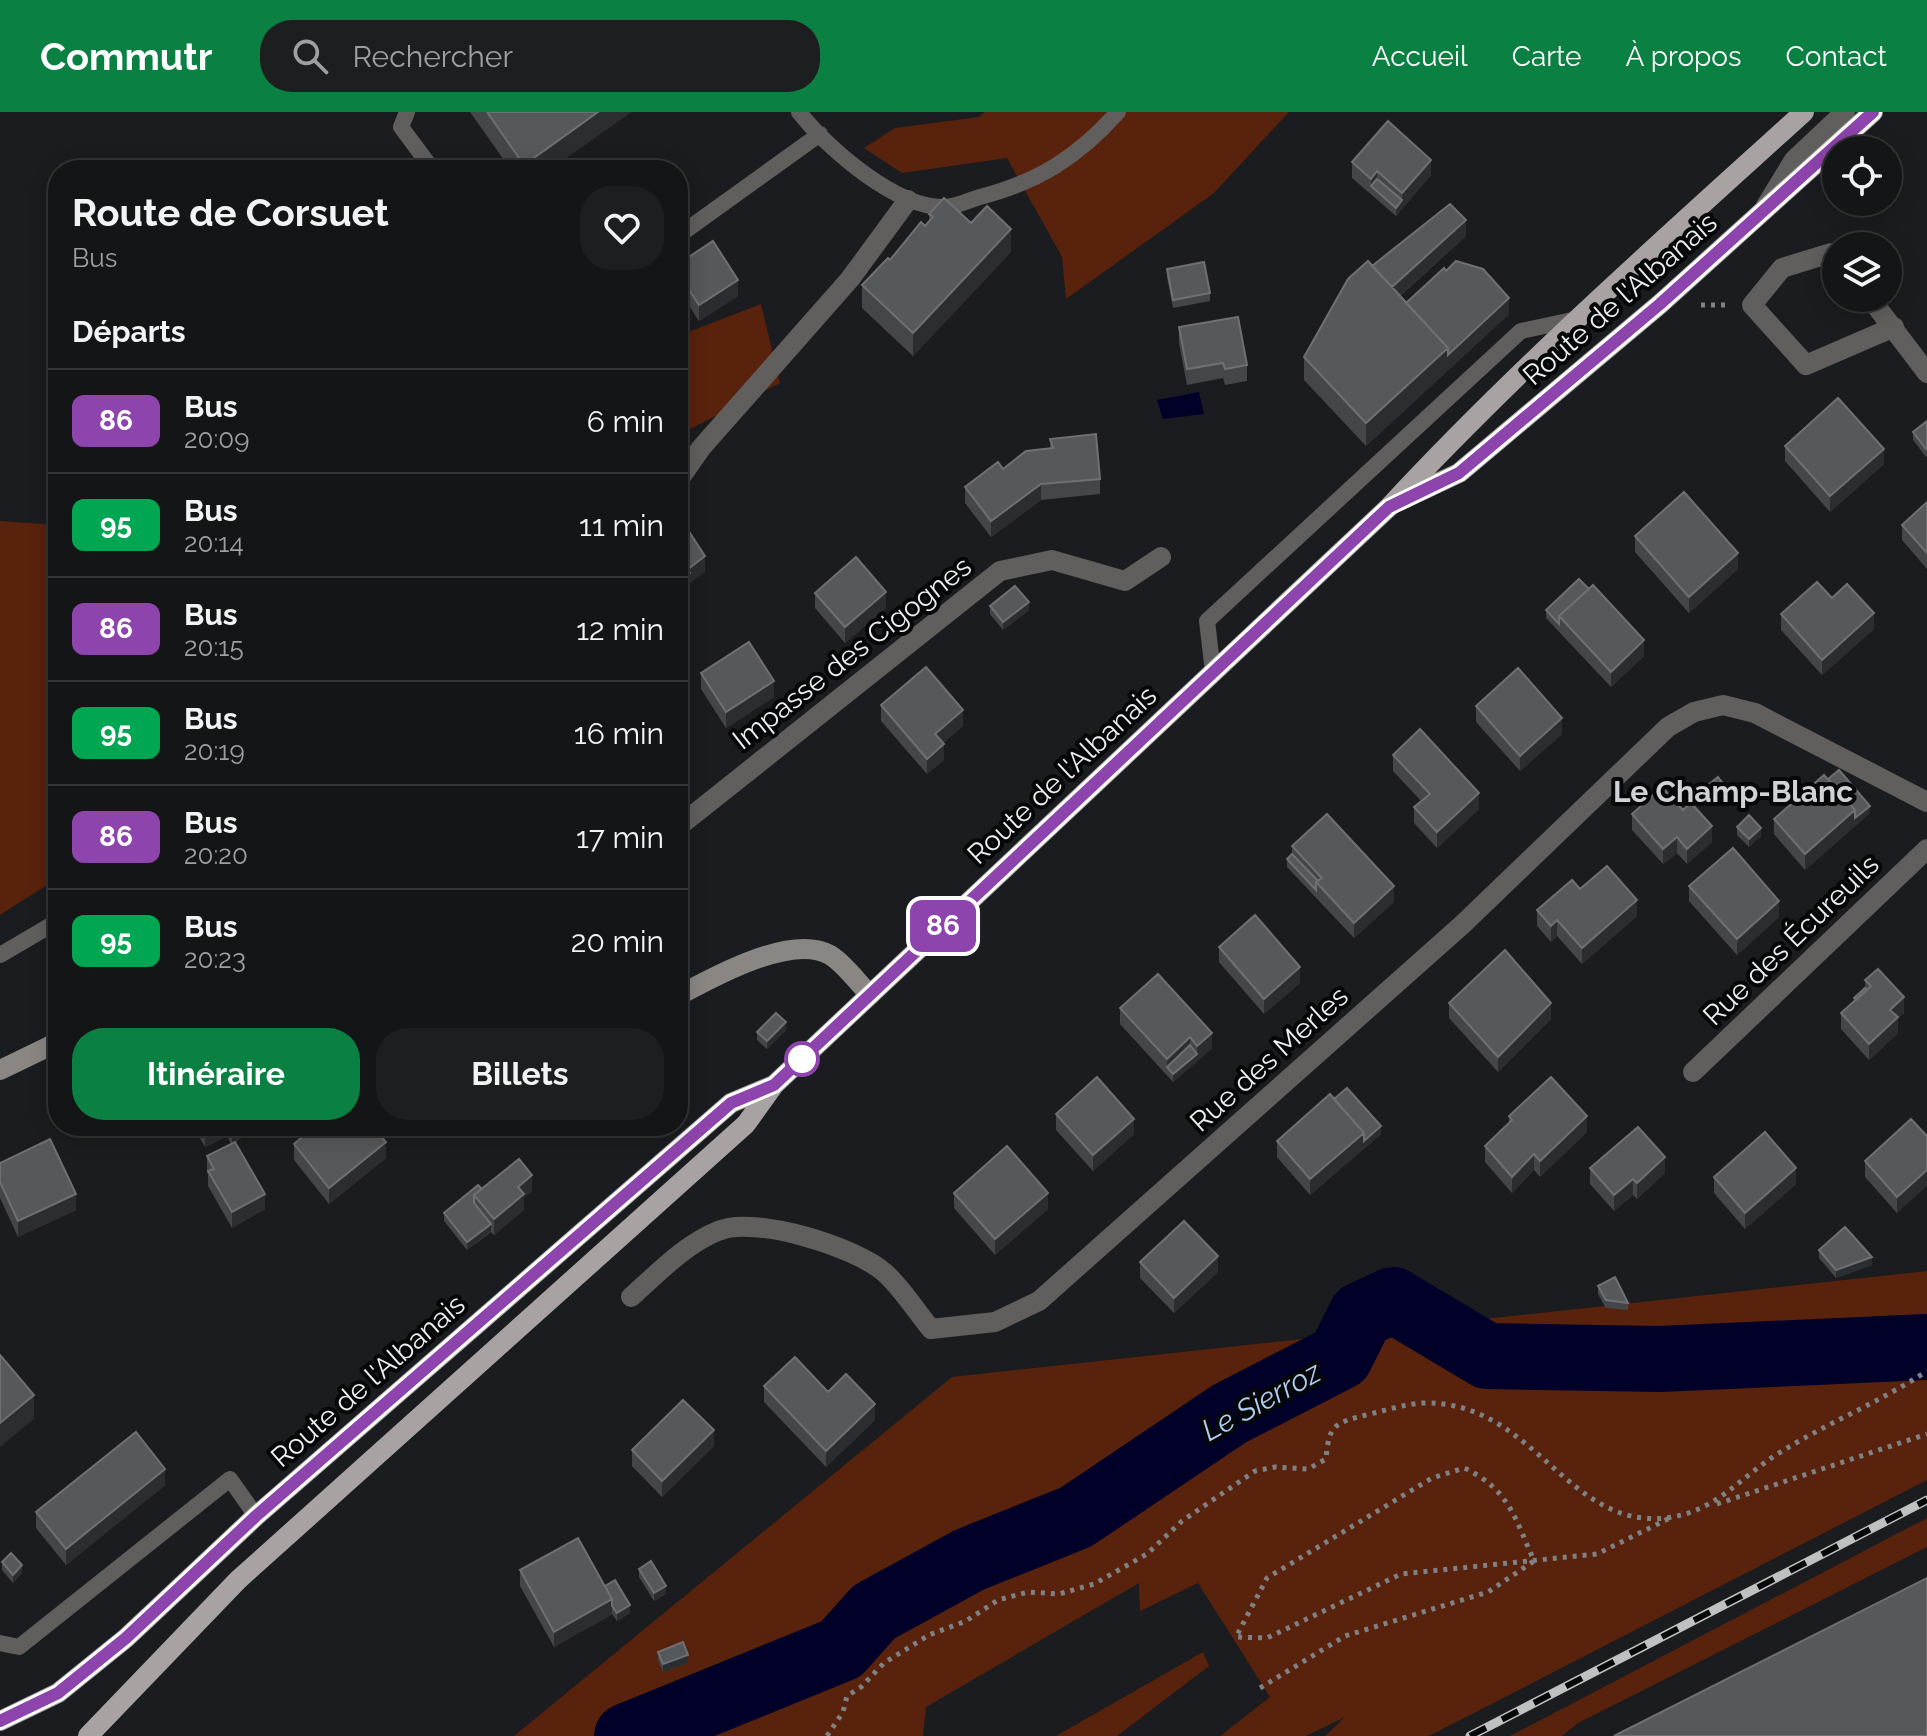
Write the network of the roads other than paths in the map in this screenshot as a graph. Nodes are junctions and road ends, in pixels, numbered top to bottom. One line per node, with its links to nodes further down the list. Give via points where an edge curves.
1 (407, 112): 8 (lane, via 401,127)
2 (799, 112): 7 (lane)
3 (1118, 112): 9 (lane, via 1089,145 1023,186 945,207)
4 (1804, 112): 14 (main road, Route de l'Albanais)
5 (1845, 112): 10 (street, via 1794,160)
6 (1873, 112): 10 (main road, Route de l'Albanais)
7 (820, 134): 9 (lane, via 854,165); 11 (lane)
8 (426, 160)
9 (908, 200): 17 (street, via 850,279)
10 (1761, 212): 18 (main road, Route de l'Albanais, via 1459,473)
11 (688, 229)
12 (1822, 256): 15 (street, via 1782,268 1752,305 1806,365)
13 (1882, 312): 15 (street)
14 (1577, 319): 18 (main road, Route de l'Albanais, via 1456,434); 20 (lane, via 1521,331 1207,621)
15 (1894, 327): 16 (street)
16 (1927, 373)
17 (688, 467)
18 (1389, 507): 20 (main road, Route de l'Albanais)
19 (1161, 557): 22 (street, Impasse des Cigognes, via 1125,581 1052,560 1000,571)
20 (1213, 672): 27 (main road, Route de l'Albanais)
21 (1927, 802): 32 (street, Rue des Merles, via 1755,713 1723,705 1694,712 1668,727 1463,924 1039,1301 995,1322 931,1329 884,1271 804,1234 761,1227 719,1230)
22 (688, 819)
23 (1927, 849): 30 (street, Rue des Écureuils)
24 (48, 927): 25 (lane)
25 (0, 955)
26 (688, 990): 27 (street, via 721,972 802,947 830,955)
27 (870, 995): 31 (main road, Route de l'Albanais)
28 (48, 1047): 29 (street)
29 (0, 1070)
30 (1693, 1072)
31 (774, 1085): 33 (main road, Route de l'Albanais, via 731,1103); 36 (main road, Route de l'Albanais, via 746,1124 238,1580)
32 (631, 1297)
33 (256, 1516): 34 (lane, via 230,1479 19,1647); 35 (main road, Route de l'Albanais, via 126,1638 58,1693)
34 (0, 1643)
35 (0, 1721)
36 (88, 1736)

